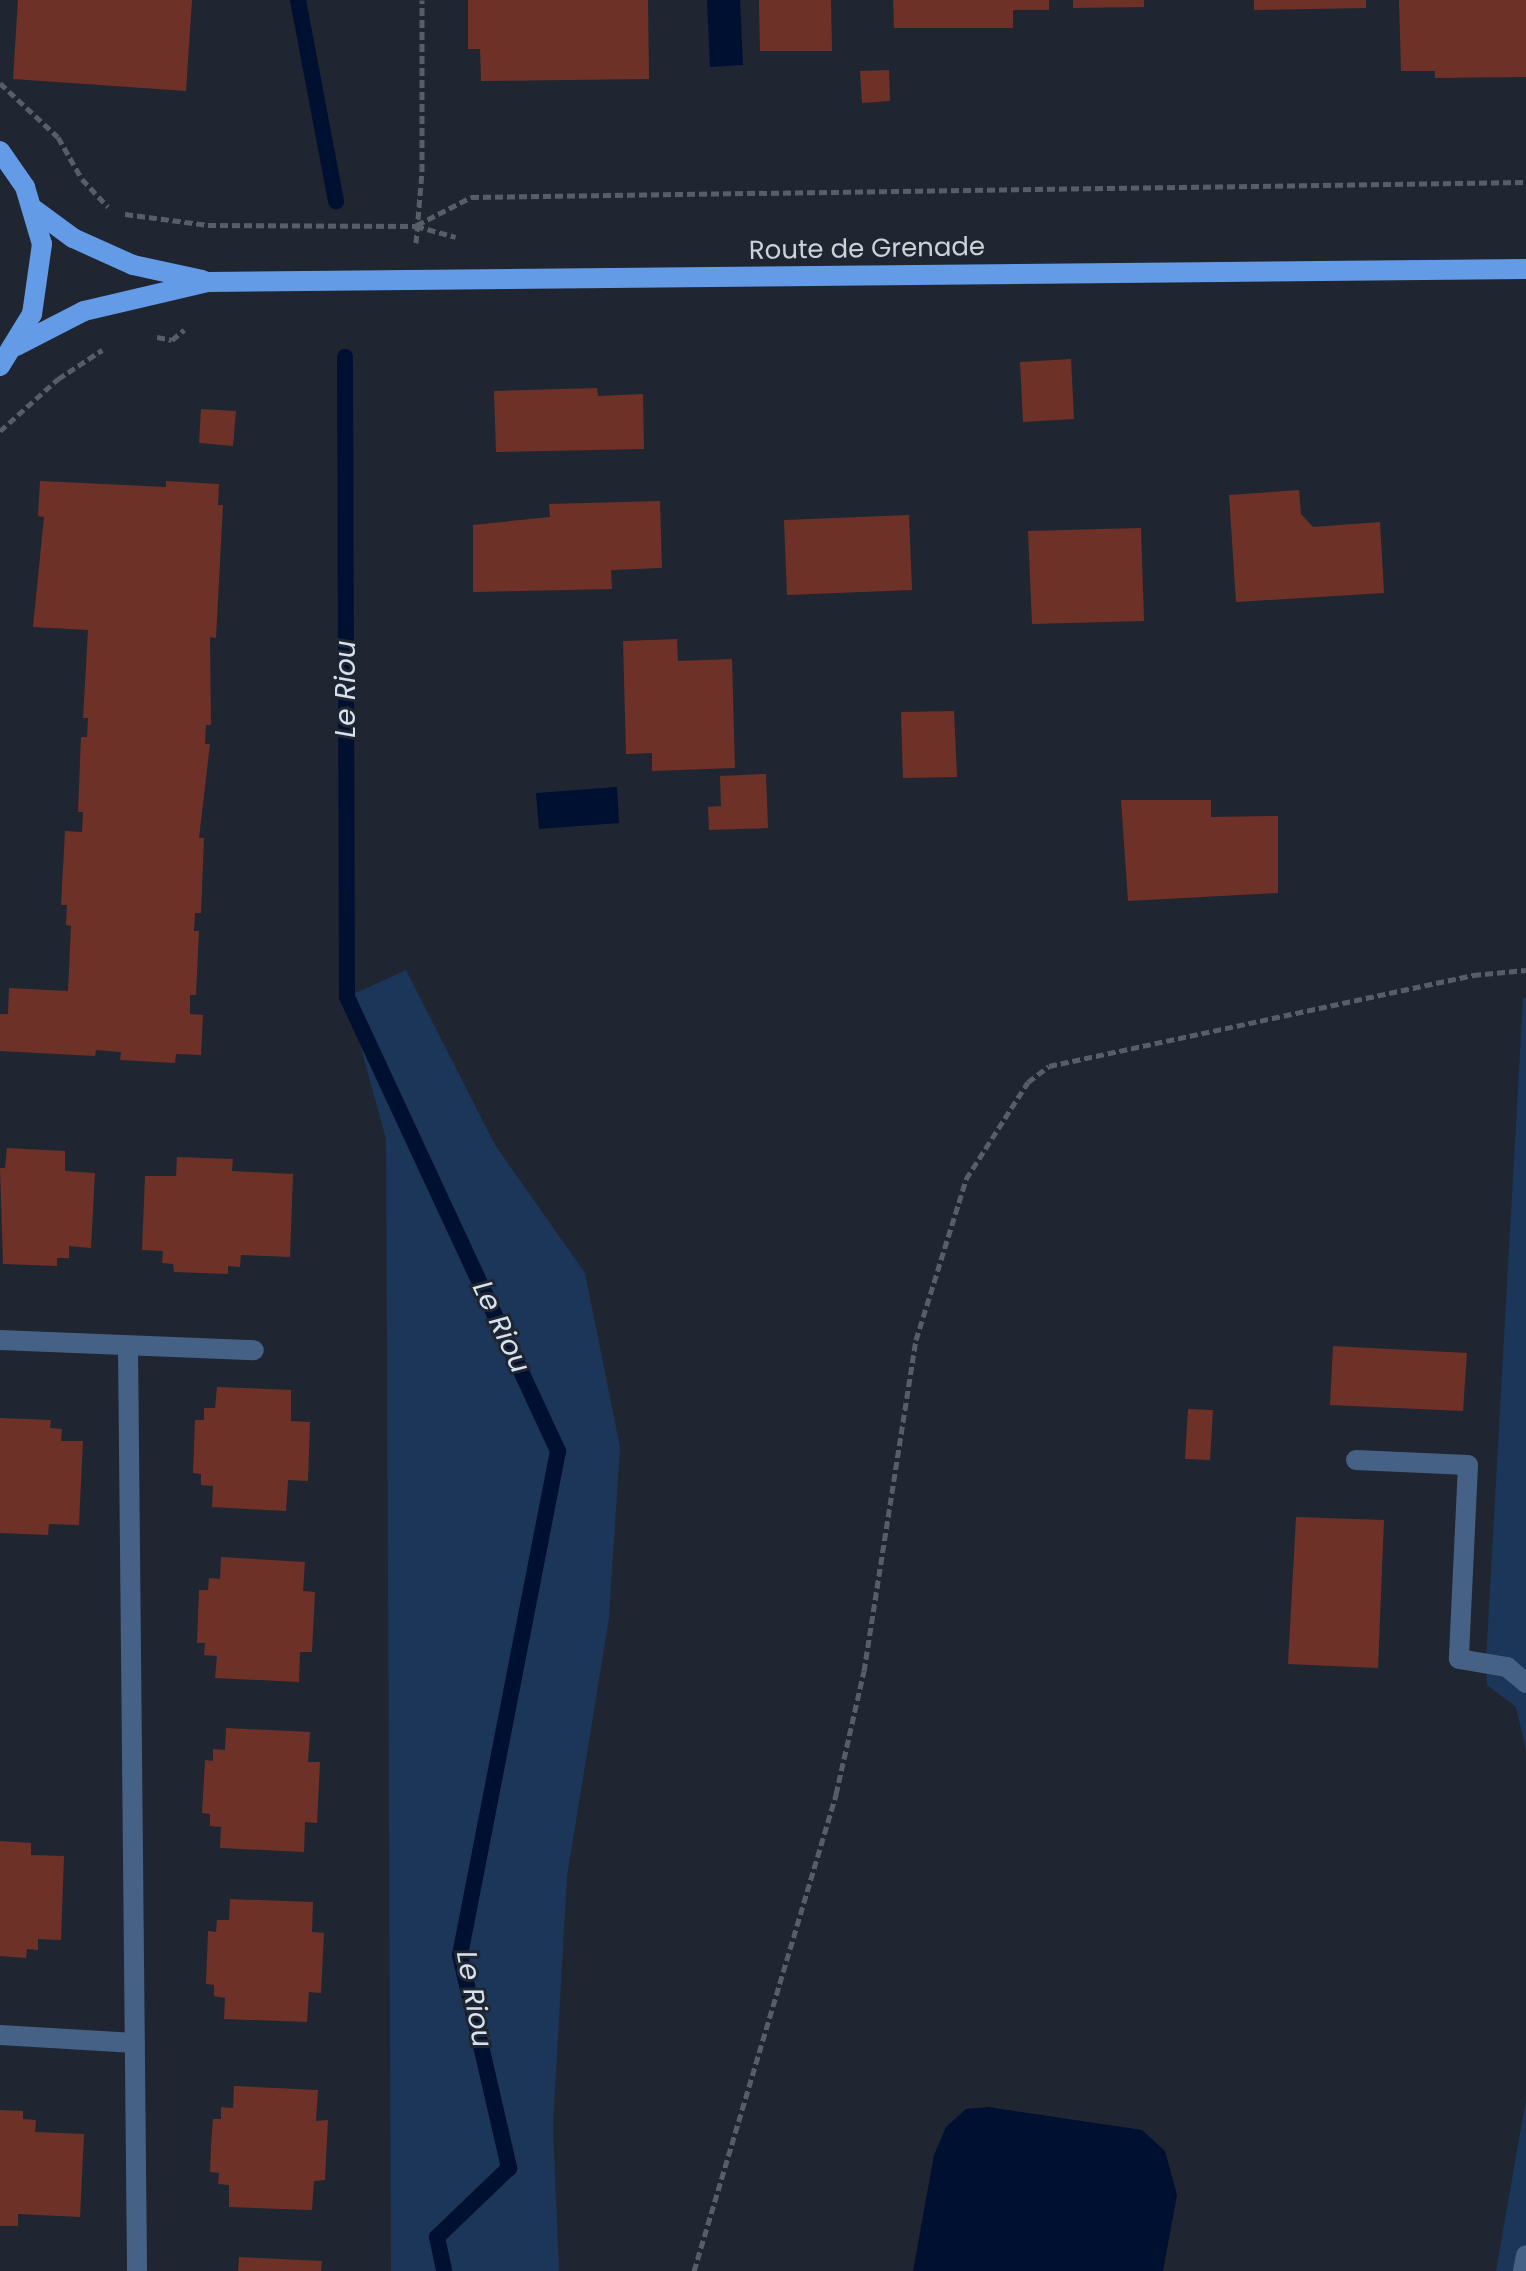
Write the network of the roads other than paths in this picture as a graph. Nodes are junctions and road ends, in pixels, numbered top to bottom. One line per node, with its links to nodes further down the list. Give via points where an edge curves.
1 (0, 151): 2 (main road)
2 (35, 210): 4 (main road, via 73,238 133,265); 5 (main road, via 41,280)
3 (1526, 269): 4 (main road, Route de Grenade)
4 (208, 282): 5 (main road, via 84,311)
5 (16, 346): 6 (main road)
6 (0, 366)
7 (0, 1340): 8 (street)
8 (128, 1346): 9 (street); 13 (street)
9 (254, 1350)
10 (1356, 1460): 11 (street, via 1468,1465 1459,1659 1507,1667)
11 (1526, 1683)
12 (0, 2035): 13 (street)
13 (135, 2043): 15 (street)
14 (1526, 2255): 16 (street)
15 (136, 2268)
16 (1523, 2271)

